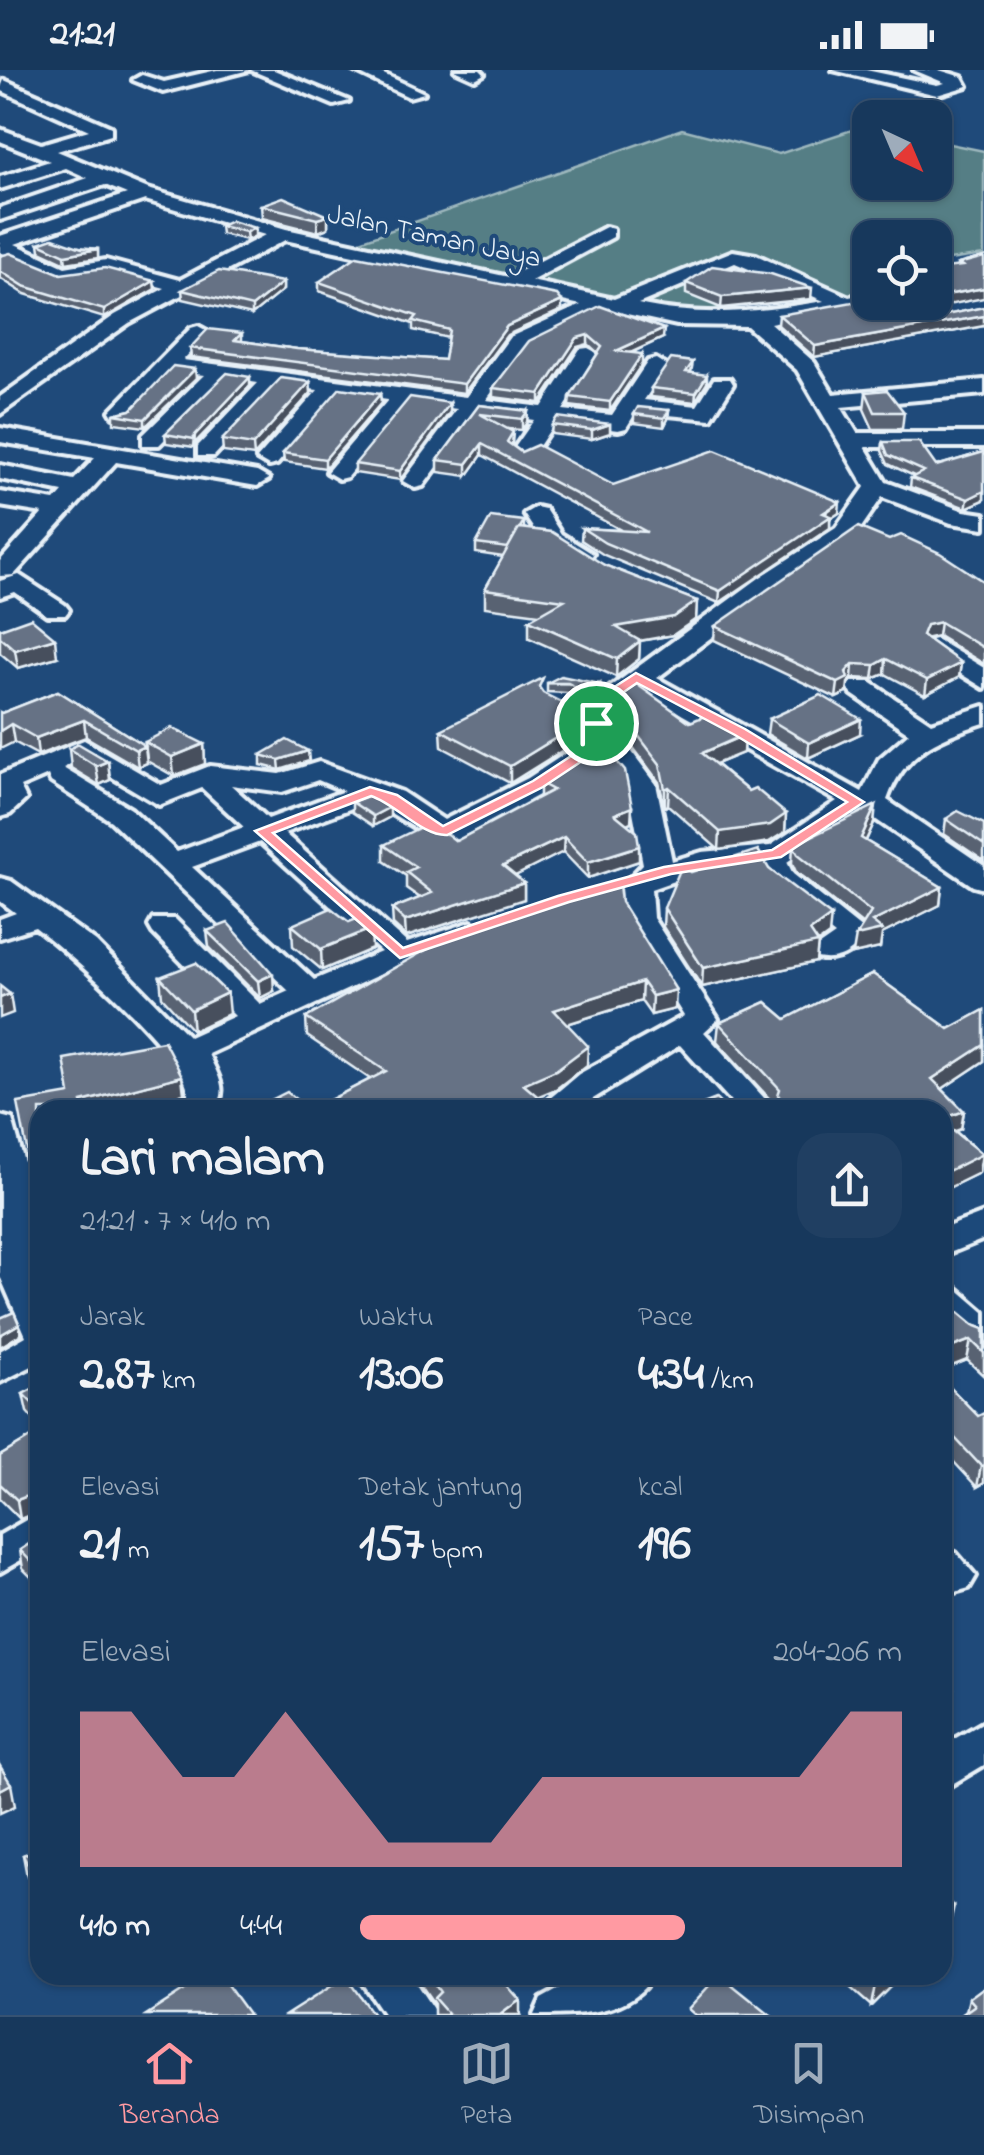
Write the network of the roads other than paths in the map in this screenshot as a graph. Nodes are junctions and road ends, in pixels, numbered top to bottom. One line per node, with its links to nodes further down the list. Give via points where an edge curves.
1 (259, 70): 9 (street)
2 (360, 70): 8 (street)
3 (841, 70): 4 (street, via 937,90 958,86)
4 (922, 70)
5 (227, 71): 6 (street, via 163,87)
6 (142, 80)
7 (4, 85): 11 (street, via 105,132)
8 (415, 93)
9 (340, 101)
10 (4, 138): 11 (street, Jalan Taman Jaya)
11 (38, 151): 12 (street, Jalan Taman Jaya)
12 (64, 163): 13 (street, Jalan Taman Jaya); 14 (street)
13 (103, 179): 15 (street, Jalan Taman Jaya); 16 (street)
14 (0, 183)
15 (145, 194): 18 (street, Jalan Taman Jaya); 20 (street)
16 (0, 214)
17 (606, 233): 24 (street)
18 (282, 234): 23 (street); 24 (street, Jalan Taman Jaya)
19 (94, 242): 23 (street)
20 (0, 244): 21 (street)
21 (31, 261): 22 (street); 25 (street, via 68,274 106,266)
22 (0, 271)
23 (207, 274): 25 (street)
24 (514, 282): 28 (street, Jalan Taman Jaya)
25 (184, 287): 43 (street, via 122,320)
26 (852, 302): 27 (street, Jalan Taman Jaya)
27 (846, 303): 28 (street, via 733,257); 29 (street, Jalan Taman Jaya)
28 (609, 304): 29 (street, Jalan Taman Jaya, via 678,319); 41 (street, via 518,342)
29 (752, 320): 40 (street, via 806,367)
30 (198, 332): 32 (street)
31 (588, 354): 45 (street)
32 (166, 364): 34 (street); 44 (street)
33 (656, 366): 42 (street)
34 (220, 371): 35 (street); 49 (street)
35 (275, 378): 37 (street); 52 (street)
36 (722, 384): 42 (street, via 703,414)
37 (334, 386): 39 (street); 54 (street, via 263,469)
38 (984, 387): 40 (street)
39 (403, 396): 41 (street); 56 (street)
40 (824, 402): 50 (street)
41 (471, 405): 45 (street); 57 (street)
42 (630, 405): 45 (street, via 618,424)
43 (0, 408)
44 (121, 411)
45 (546, 414): 53 (street)
46 (984, 423): 48 (street, via 910,421)
47 (0, 436): 54 (street)
48 (915, 439): 50 (street); 51 (street)
49 (150, 440)
50 (851, 440): 58 (street)
51 (984, 440)
52 (206, 451)
53 (522, 453)
54 (111, 454): 59 (street)
55 (0, 472): 59 (street)
56 (339, 472)
57 (415, 481)
58 (878, 487): 62 (street); 67 (street, via 845,533)
59 (65, 498): 60 (street); 64 (street)
60 (0, 499)
61 (536, 514): 63 (street, via 554,540)
62 (984, 521)
63 (610, 570)
64 (2, 579): 66 (street)
65 (690, 604): 67 (street)
66 (56, 610)
67 (722, 616): 69 (street)
68 (936, 647): 70 (street)
69 (636, 678): 74 (street, via 610,696); 79 (street)
70 (984, 680)
71 (861, 688): 75 (street)
72 (569, 709): 74 (street)
73 (984, 714): 75 (street)
74 (600, 732): 78 (street, via 538,784 442,836 392,798); 84 (street, via 642,784 658,866)
75 (928, 733): 79 (street, via 898,750)
76 (61, 776): 83 (street, via 121,815)
77 (214, 785): 81 (street)
78 (370, 792): 80 (street, via 316,770 282,783 210,774 160,796 84,748 4,784 12,800); 81 (street)
79 (864, 802): 82 (street); 85 (street)
80 (0, 808)
81 (263, 831): 83 (street); 93 (street)
82 (776, 854): 84 (street, via 702,862); 92 (street, via 774,870 852,933)
83 (172, 864): 94 (street)
84 (646, 878): 87 (street); 96 (street, via 636,887 638,918 701,1013 699,1024)
85 (984, 880)
86 (0, 888): 88 (street)
87 (602, 890)
88 (38, 916): 91 (street); 97 (street, via 86,949)
89 (493, 924): 93 (street)
90 (164, 926): 95 (street)
91 (0, 929)
92 (828, 952)
93 (400, 954): 94 (street)
94 (308, 991): 95 (street)
95 (256, 1018): 97 (street)
96 (686, 1032): 99 (street); 100 (street)
97 (190, 1050): 98 (street, via 206,1096)
98 (200, 1100)
99 (567, 1100)
100 (749, 1100)
101 (0, 1127): 102 (street)
102 (27, 1190): 106 (street, via 12,1267)
103 (984, 1225): 104 (street)
104 (952, 1239)
105 (952, 1305): 107 (street)
106 (30, 1306)
107 (984, 1332)
108 (30, 1351): 109 (street)
109 (0, 1368)
110 (30, 1535): 111 (street)
111 (0, 1556)
112 (984, 1740): 113 (street)
113 (952, 1764)
114 (389, 1985): 116 (street)
115 (611, 1985): 117 (street)
116 (413, 2015)
117 (558, 2015)

